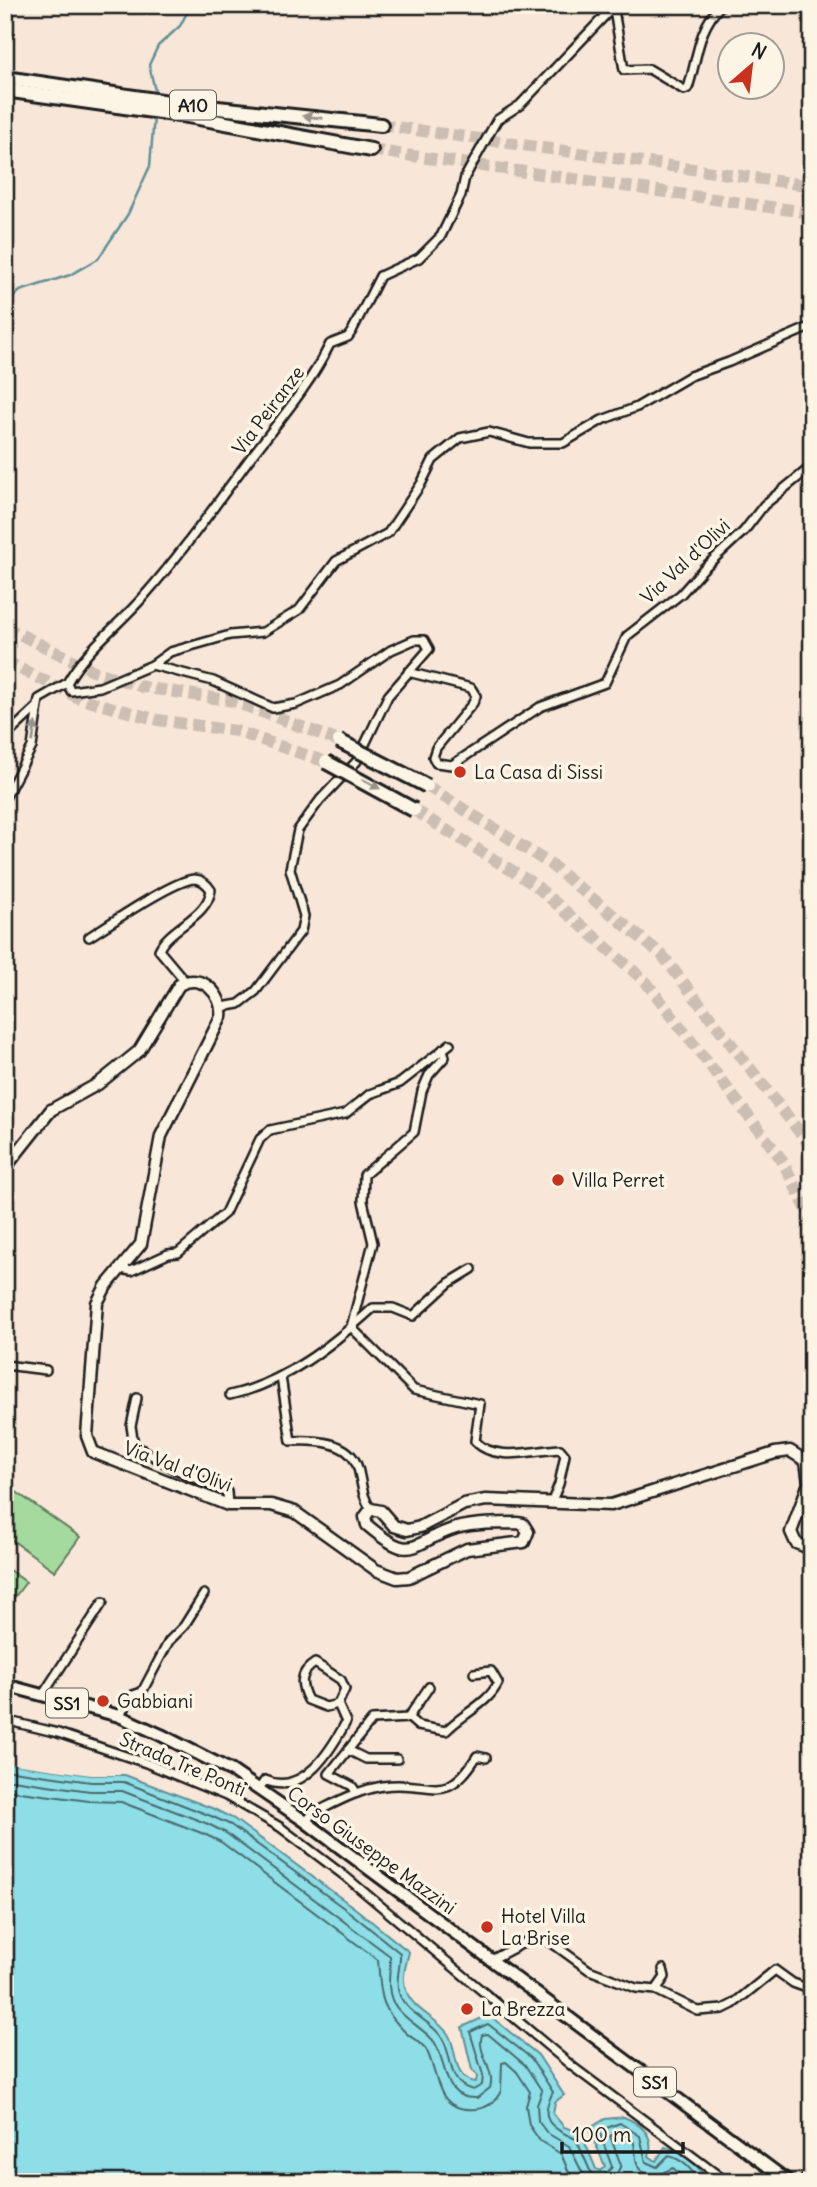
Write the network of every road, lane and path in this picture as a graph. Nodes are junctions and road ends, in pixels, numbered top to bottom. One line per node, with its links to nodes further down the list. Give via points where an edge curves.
1 (720, 5): 2 (street, via 701,29 696,68 684,90 649,69 624,70)
2 (614, 8): 11 (street, Via Peiranze, via 520,105 496,120 465,177 441,236 419,258 380,276 358,323 348,337 330,344 305,388 212,514)
3 (5, 78): 5 (highway, A10, one-way to 3, via 189,105)
4 (5, 90): 6 (highway, A10, via 188,116)
5 (381, 125)
6 (370, 150)
7 (812, 326): 9 (street, via 690,376 563,443 529,443 489,432 460,438 433,460 388,533 336,561 299,610 262,632 230,635 170,652)
8 (812, 466): 10 (street, Via Val d'Olivi, via 764,505 681,594 627,636 605,683 540,707 452,765 436,763 436,748 475,696 471,688)
9 (152, 665): 10 (street, via 213,681 273,708 296,704 340,685 391,650 424,640 429,649); 11 (street, via 85,691 71,691)
10 (408, 672): 21 (street, via 378,711 357,761 298,830 290,869 304,916 301,931 257,991)
11 (67, 683): 12 (street, Via Peiranze, via 43,695)
12 (36, 708): 13 (street, Via Peiranze); 17 (street, one-way to 12, via 32,747)
13 (5, 737)
14 (339, 741): 16 (highway, bridge)
15 (326, 762): 18 (highway, one-way to 18, bridge)
16 (427, 786)
17 (5, 798)
18 (414, 810)
19 (89, 937): 20 (street, via 169,890 191,880 203,881 211,890 208,902 165,939 159,950)
20 (185, 981): 21 (street, via 207,985); 22 (street, via 172,992 139,1051 98,1084 51,1110)
21 (222, 1007): 23 (street, Via Val d'Olivi, via 162,1136 143,1237)
22 (5, 1168)
23 (121, 1269): 25 (street, via 131,1271 178,1253 217,1222 260,1139 270,1130 345,1114 370,1094 400,1083 446,1046 445,1057 422,1091 414,1132 364,1175 363,1201 373,1243); 32 (street, Via Val d'Olivi, via 97,1303 90,1448 103,1458)
24 (472, 1269): 25 (street, via 413,1316 393,1308 373,1308)
25 (351, 1327): 28 (street); 31 (street, via 414,1390 480,1404 475,1441 481,1448 511,1454 560,1449 565,1455)
26 (5, 1365): 27 (street)
27 (46, 1370)
28 (281, 1377): 29 (street, via 252,1391); 33 (street, via 291,1441 322,1441 343,1450 357,1465)
29 (230, 1395)
30 (137, 1398): 32 (street, via 131,1426 134,1445 227,1492)
31 (552, 1501): 33 (street, via 472,1502 407,1530); 34 (street, via 621,1504 790,1451 806,1461 810,1476 791,1532 796,1543)
32 (228, 1505): 33 (street, Via Val d'Olivi, via 271,1505 295,1512 376,1570 397,1578 422,1572 467,1549 520,1543 527,1537 523,1524 489,1524 457,1528 421,1546 402,1547 367,1525 365,1517)
33 (371, 1509)
34 (812, 1549)
35 (204, 1594): 42 (street, via 169,1641 142,1692 133,1695)
36 (103, 1602): 40 (street)
37 (474, 1673): 43 (street, via 491,1671 498,1683 493,1694 446,1731 418,1726)
38 (5, 1685): 40 (main road, Corso Giuseppe Mazzini / SS1)
39 (429, 1687): 43 (street)
40 (42, 1696): 42 (main road, Corso Giuseppe Mazzini / SS1)
41 (338, 1704): 41 (street, via 326,1707 308,1700 300,1686 315,1662 341,1680 345,1689); 48 (street, via 346,1722 334,1746 298,1781 288,1785 265,1780)
42 (119, 1716): 48 (main road, Corso Giuseppe Mazzini / SS1)
43 (408, 1718): 45 (street, via 372,1720)
44 (5, 1720): 58 (street, Strada Tre Ponti, via 146,1763 226,1796 280,1827 573,2067)
45 (348, 1750): 47 (street, via 366,1759); 49 (street, via 329,1774)
46 (486, 1758): 49 (street, via 477,1756 458,1782 441,1788 387,1786)
47 (397, 1759)
48 (259, 1788): 50 (main road, Corso Giuseppe Mazzini / SS1)
49 (357, 1793): 50 (street, via 312,1814)
50 (306, 1822): 51 (main road, Corso Giuseppe Mazzini / SS1)
51 (491, 1960): 54 (street, via 529,1940 549,1941 589,1970 636,1988); 59 (main road, Corso Giuseppe Mazzini / SS1)
52 (663, 1969): 54 (street, via 665,1977)
53 (793, 1983): 54 (street, via 773,1971 733,2004 698,2011); 55 (street); 56 (street)
54 (656, 1990)
55 (812, 1990)
56 (801, 1994)
57 (812, 2169): 60 (street)
58 (727, 2182)
59 (789, 2182)
60 (803, 2182)

